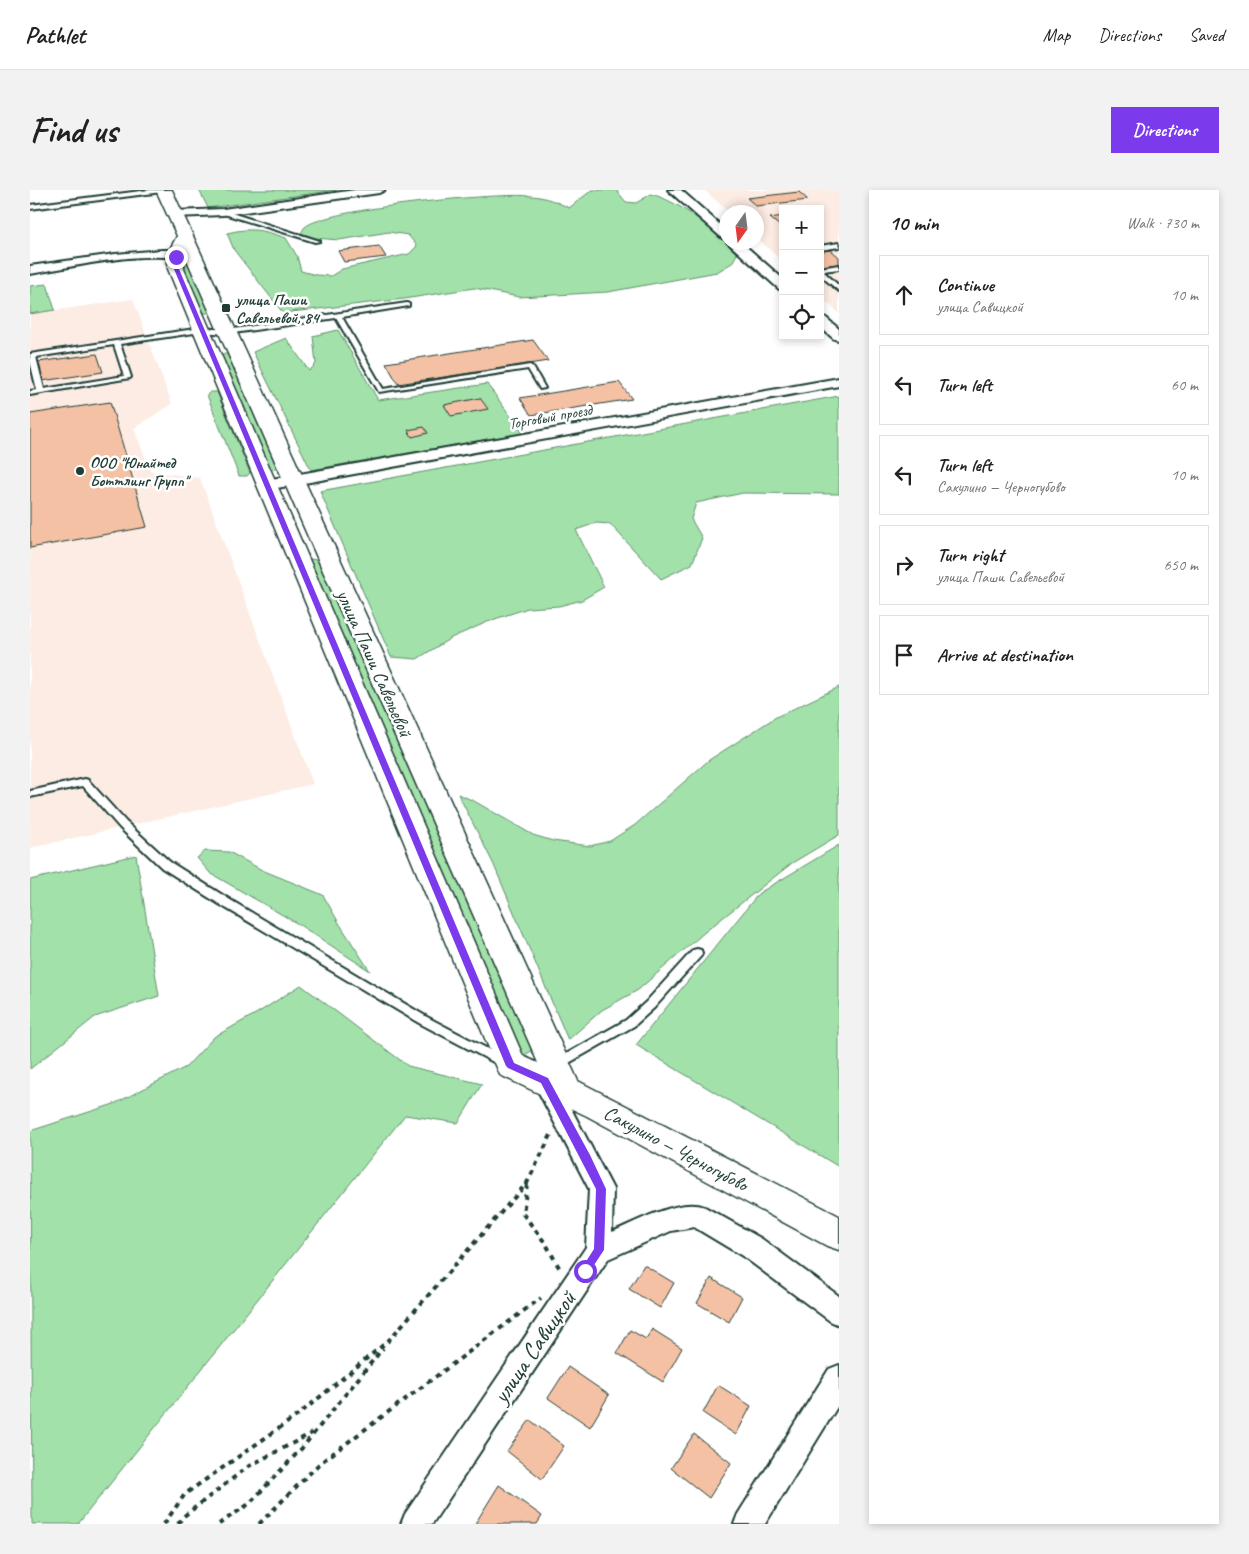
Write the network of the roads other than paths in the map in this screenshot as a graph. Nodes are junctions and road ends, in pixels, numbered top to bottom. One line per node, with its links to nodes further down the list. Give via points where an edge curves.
1 (163, 190): 4 (lane); 6 (street, улица Паши Савельевой)
2 (379, 190): 5 (street)
3 (674, 190): 7 (street)
4 (30, 206)
5 (223, 212): 6 (street); 8 (lane)
6 (175, 214): 11 (street, улица Паши Савельевой)
7 (719, 230)
8 (317, 241)
9 (839, 245): 10 (lane)
10 (824, 247)
11 (186, 248): 14 (street); 22 (street, улица Паши Савельевой, via 176,269); 23 (street, улица Паши Савельевой)
12 (742, 250): 17 (street)
13 (839, 267): 15 (lane)
14 (30, 270)
15 (824, 270)
16 (824, 275): 18 (lane)
17 (779, 282)
18 (839, 289)
19 (407, 305): 20 (lane)
20 (338, 315): 23 (lane); 28 (lane, via 381,391 530,367)
21 (824, 323): 24 (street)
22 (202, 330): 23 (lane); 25 (lane); 32 (street, улица Паши Савельевой)
23 (227, 332): 31 (street, улица Паши Савельевой)
24 (839, 336)
25 (116, 343): 26 (lane); 29 (lane, via 128,377)
26 (31, 356): 29 (lane)
27 (839, 382): 31 (street, Торговый проезд)
28 (542, 388)
29 (41, 391): 30 (lane)
30 (30, 393)
31 (294, 480): 32 (street, Торговый проезд); 36 (street, улица Паши Савельевой)
32 (266, 485): 35 (street, улица Паши Савельевой)
33 (30, 794): 35 (lane, via 85,782 123,825 166,864 422,1020)
34 (697, 953): 36 (lane, via 650,1005)
35 (511, 1066): 36 (street, Сакулино — Черногубово)
36 (557, 1087): 37 (street, Сакулино — Черногубово); 38 (street, via 601,1189)
37 (839, 1234)
38 (592, 1260): 39 (street, via 670,1220 696,1215 753,1248); 41 (street, улица Савицкой)
39 (839, 1312)
40 (839, 1379): 42 (street)
41 (415, 1524)
42 (748, 1524)

